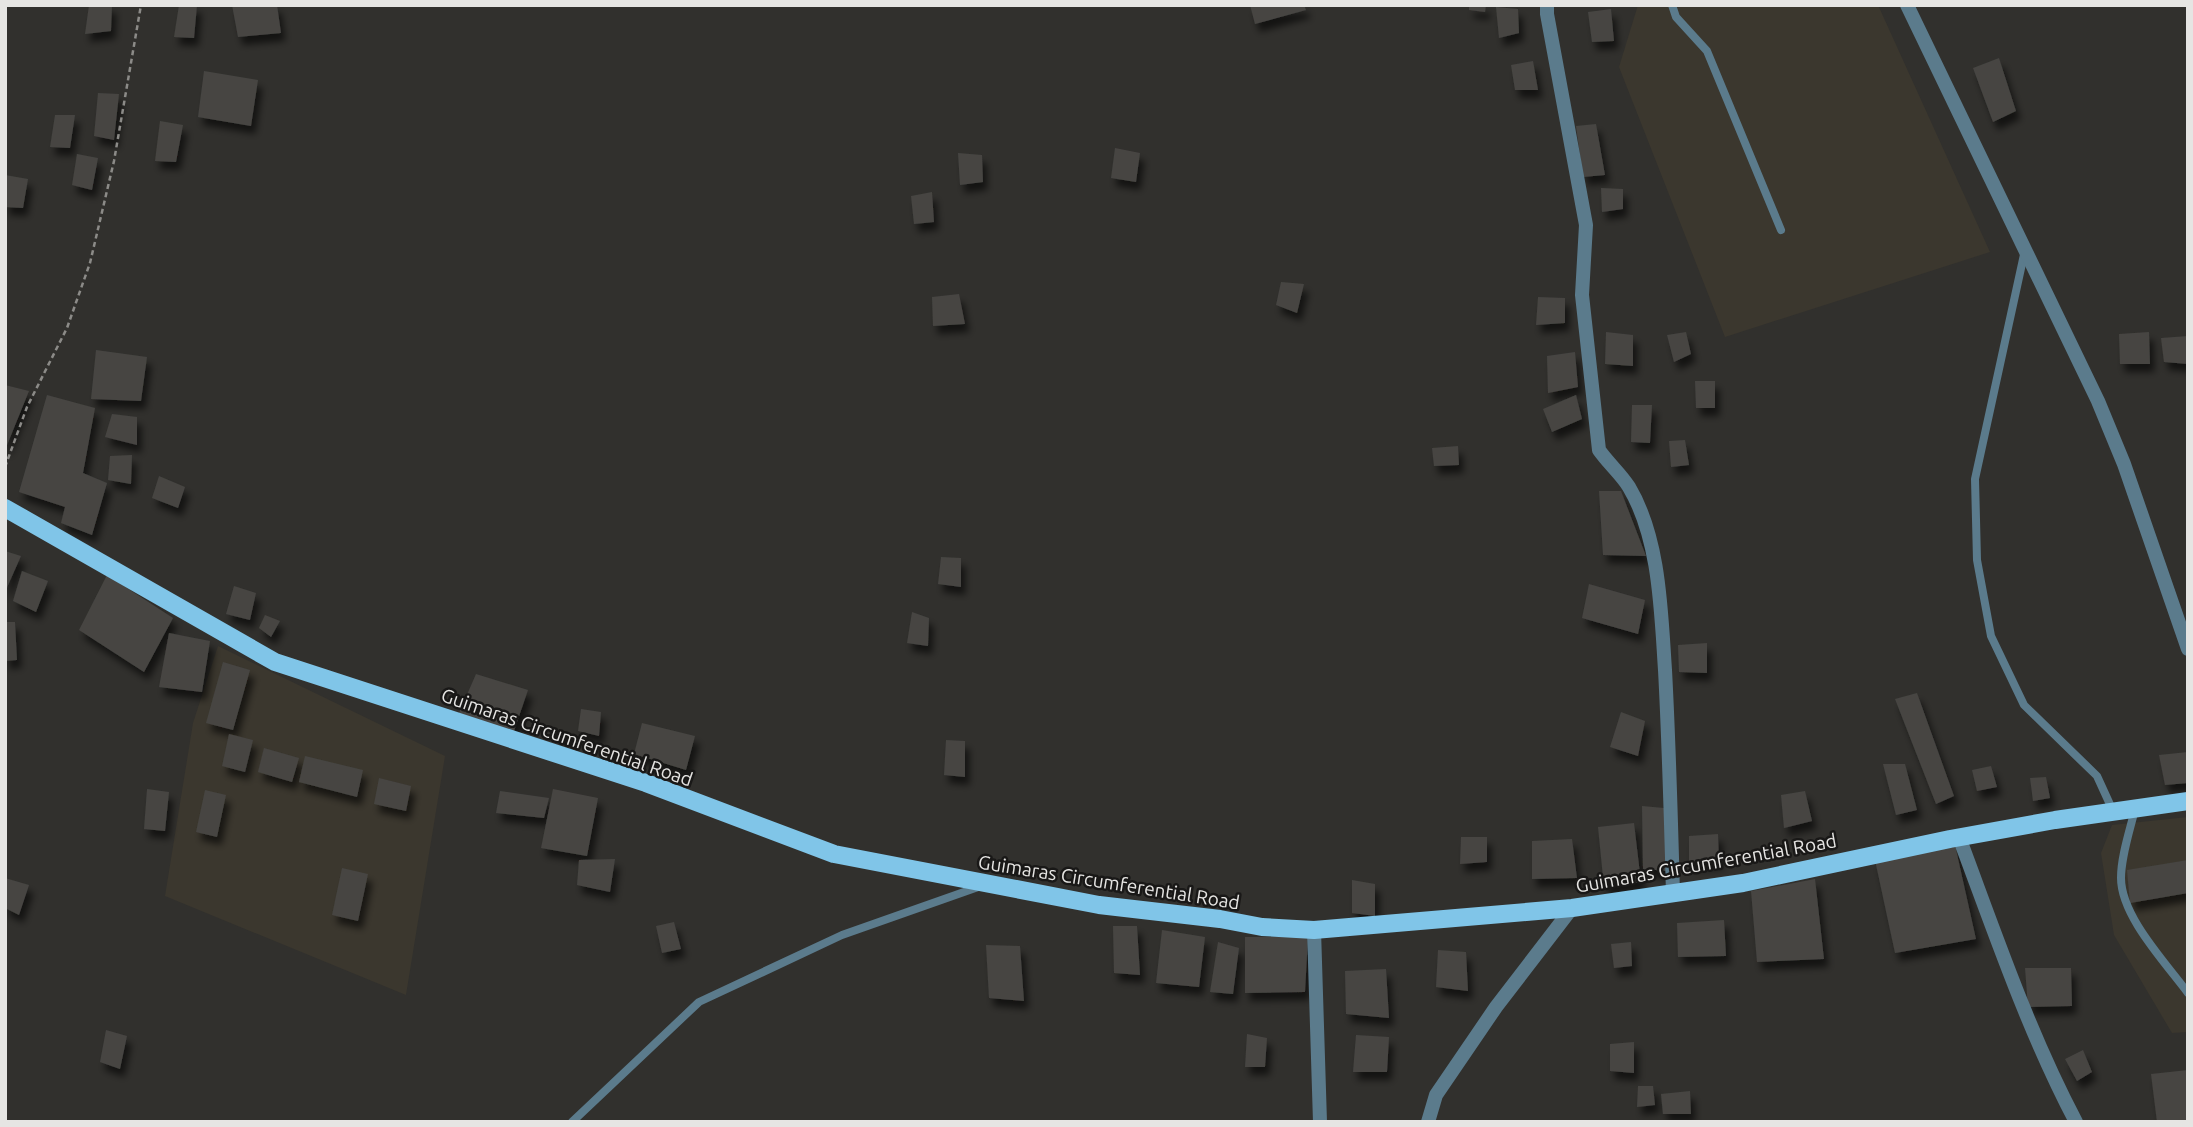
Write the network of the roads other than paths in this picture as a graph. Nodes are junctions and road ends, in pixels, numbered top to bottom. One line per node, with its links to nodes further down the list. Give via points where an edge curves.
1 (1547, 5): 13 (street, via 1586,225 1583,295 1599,450 1629,486 1658,573)
2 (1672, 5): 4 (lane, via 1676,17 1707,51)
3 (1907, 5): 5 (street)
4 (1781, 230)
5 (2025, 247): 7 (street, via 2124,464); 10 (lane, via 1975,480 1977,559 1991,636 2024,705 2097,776)
6 (5, 508): 12 (main road, Guimaras Circumferential Road, via 275,663 646,783 834,854)
7 (2188, 649)
8 (2188, 801): 9 (main road, Guimaras Circumferential Road)
9 (2135, 809): 10 (main road, Guimaras Circumferential Road); 16 (lane, via 2120,875 2123,898 2130,915)
10 (2113, 811): 11 (main road, Guimaras Circumferential Road)
11 (1959, 837): 13 (main road, Guimaras Circumferential Road); 20 (street, via 2030,1025)
12 (984, 885): 15 (main road, Guimaras Circumferential Road, via 1099,905); 17 (lane, via 842,935 699,1002)
13 (1673, 894): 14 (main road, Guimaras Circumferential Road)
14 (1572, 908): 15 (main road, Guimaras Circumferential Road); 19 (street, via 1436,1095)
15 (1314, 930): 18 (street)
16 (2188, 993)
17 (572, 1122)
18 (1321, 1122)
19 (1428, 1122)
20 (2076, 1122)

